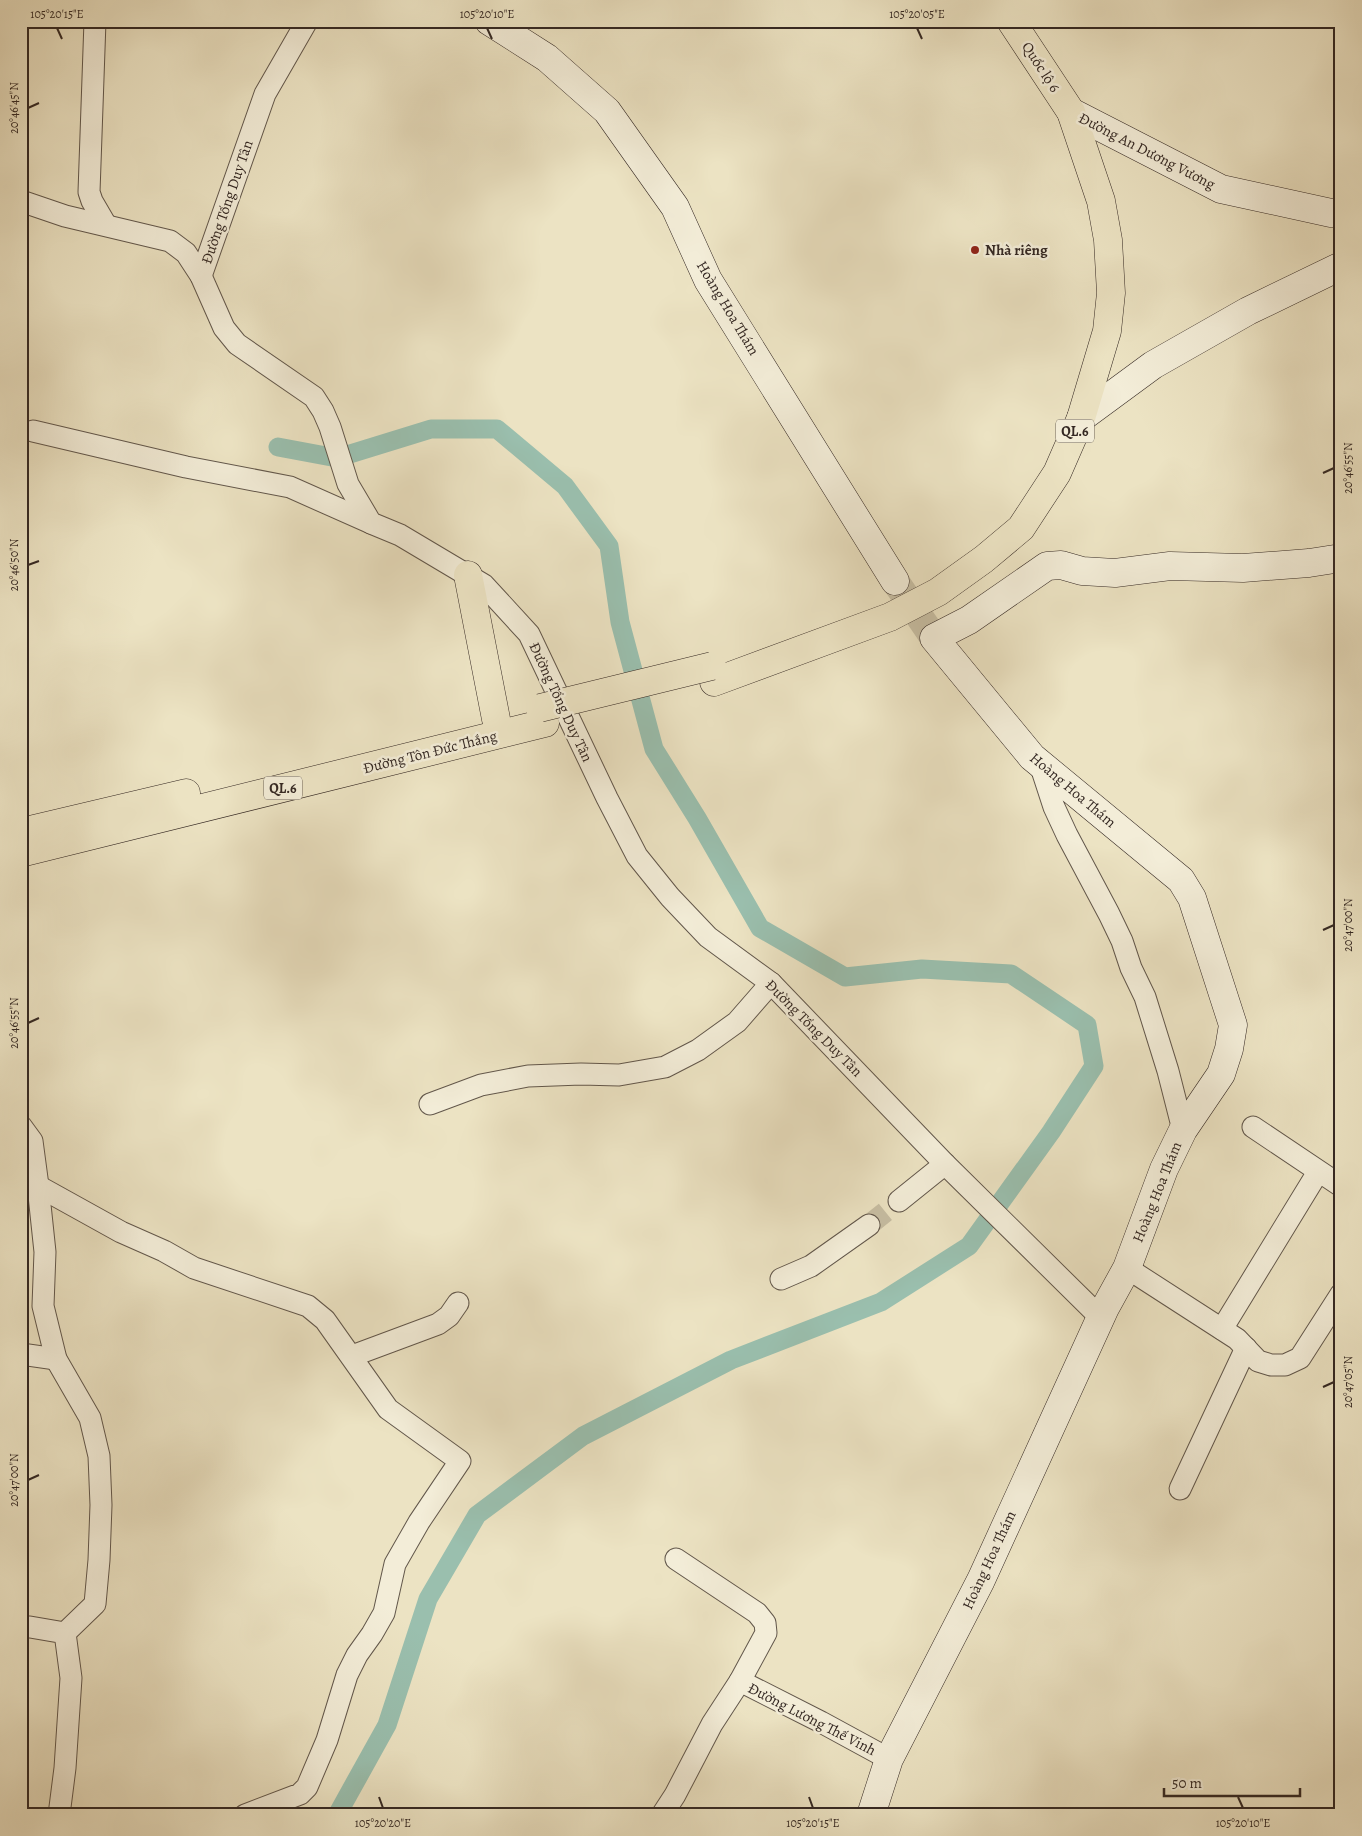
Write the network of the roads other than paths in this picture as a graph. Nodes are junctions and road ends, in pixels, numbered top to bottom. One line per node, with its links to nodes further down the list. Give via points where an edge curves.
1 (95, 21): 8 (street, via 89,192)
2 (307, 21): 10 (street, Đường Tống Duy Tân, via 265,94)
3 (489, 21): 16 (street, Hoàng Hoa Thám, via 547,58 607,111 675,207 708,280)
4 (1011, 21): 5 (highway, Quốc lộ 6 / QL.6)
5 (1071, 112): 7 (street, Đường An Dương Vương, via 1221,189 1331,213); 11 (highway, Đường Tôn Đức Thắng / QL.6, via 1100,201 1108,240 1111,293 1108,331)
6 (21, 201): 8 (street)
7 (1341, 212)
8 (106, 225): 10 (street, via 170,241 186,253)
9 (1341, 266): 11 (street, via 1248,311 1153,365)
10 (201, 276): 13 (street, Đường Tống Duy Tân, via 224,328 237,344 314,397 330,427 348,484)
11 (1081, 418): 17 (highway, Đường Tôn Đức Thắng / QL.6, bridge, via 1057,473 1021,528 938,592 890,617 835,638 713,674)
12 (33, 431): 13 (street, via 290,487)
13 (371, 522): 15 (street, Đường Tống Duy Tân)
14 (1341, 558): 19 (street, Hoàng Hoa Thám, via 1243,568 1170,566 1115,573 1047,566 969,620 934,638)
15 (468, 575): 18 (highway); 22 (street, Đường Tống Duy Tân, via 484,585 529,634 637,856 708,937)
16 (895, 581)
17 (543, 716): 18 (highway, Đường Tôn Đức Thắng / QL.6); 21 (highway, Đường Tôn Đức Thắng / QL.6)
18 (496, 719): 20 (highway, Đường Tôn Đức Thắng / QL.6)
19 (1040, 764): 26 (street, via 1054,807 1110,914 1145,996); 26 (street, Hoàng Hoa Thám, via 1181,880 1192,898 1233,1025 1230,1049 1221,1074)
20 (21, 832)
21 (21, 853)
22 (771, 983): 23 (street, via 737,1022 698,1050 665,1067 619,1075 528,1076 481,1085); 27 (street, Đường Tống Duy Tân)
23 (430, 1104)
24 (21, 1126): 29 (street, via 32,1141)
25 (1253, 1127): 28 (street)
26 (1183, 1130): 33 (street, Hoàng Hoa Thám, via 1164,1169)
27 (945, 1164): 31 (street); 37 (street, Đường Tống Duy Tân)
28 (1318, 1172): 30 (street); 38 (street)
29 (38, 1186): 41 (street, via 194,1268 308,1306 325,1320); 42 (street, via 45,1252 43,1306)
30 (1341, 1186)
31 (898, 1201)
32 (869, 1225): 34 (street, via 811,1266)
33 (1127, 1268): 37 (street, Hoàng Hoa Thám); 38 (street)
34 (781, 1279)
35 (1341, 1294): 39 (street, via 1300,1358 1285,1365 1272,1365 1258,1361)
36 (458, 1303): 41 (street, via 450,1316 438,1324)
37 (1101, 1318): 48 (street, Hoàng Hoa Thám, via 981,1580)
38 (1222, 1329): 39 (street)
39 (1246, 1348): 43 (street)
40 (21, 1354): 42 (street)
41 (352, 1356): 50 (street, via 388,1409 460,1462 395,1564 384,1613 348,1675 327,1740 307,1787 300,1794)
42 (56, 1359): 46 (street, via 90,1418 99,1456 101,1504 95,1604)
43 (1180, 1489)
44 (676, 1559): 47 (street, via 757,1613 764,1623 766,1633)
45 (21, 1627): 46 (street)
46 (66, 1633): 49 (street, via 71,1678)
47 (740, 1681): 48 (street, Đường Lương Thế Vinh); 51 (street, Đường Lương Thế Vinh, via 712,1724)
48 (889, 1759): 52 (street, Hoàng Hoa Thám)
49 (59, 1815)
50 (245, 1815)
51 (662, 1815)
52 (872, 1815)

